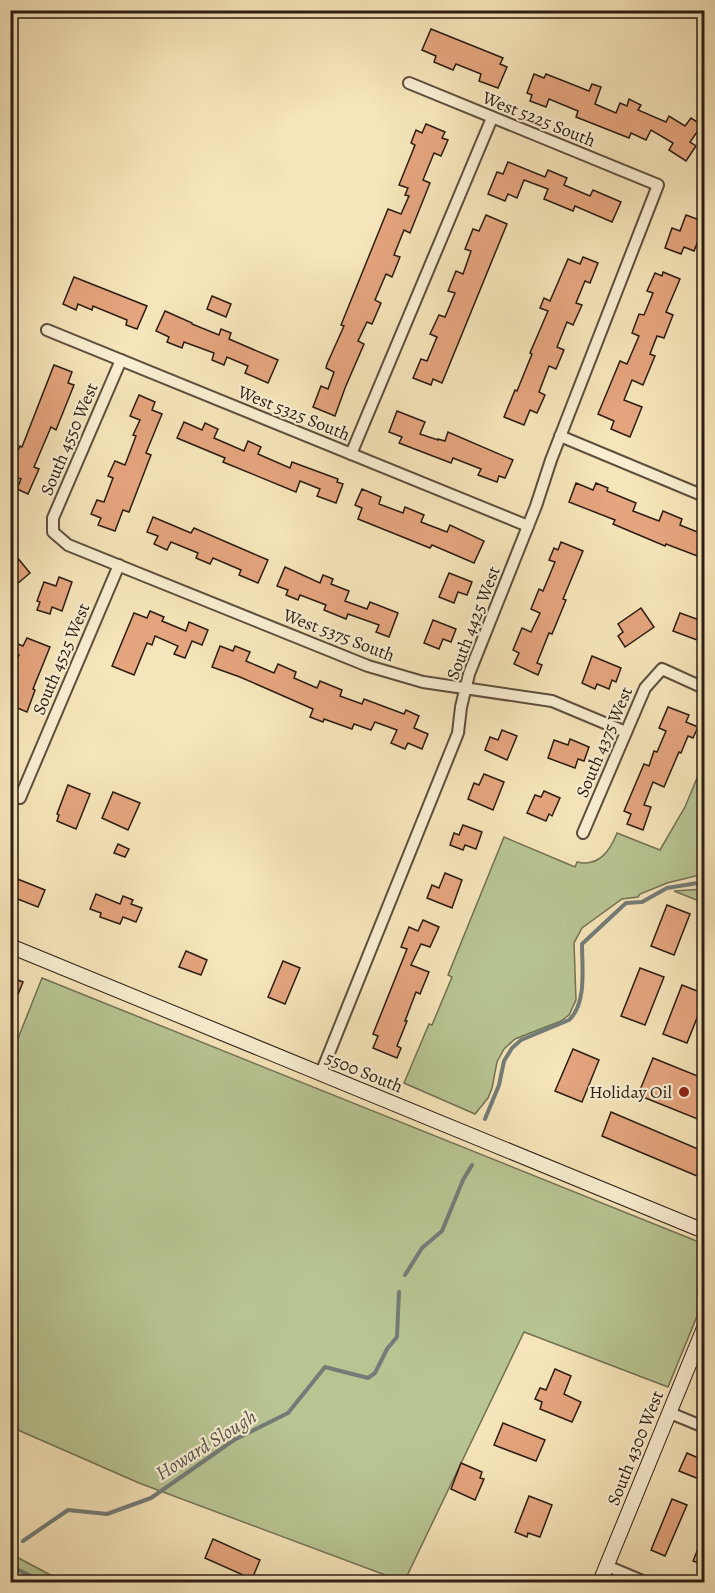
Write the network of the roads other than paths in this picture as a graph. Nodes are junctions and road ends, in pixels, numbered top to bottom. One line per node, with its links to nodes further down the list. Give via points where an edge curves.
1 (409, 83): 2 (street, West 5225 South)
2 (492, 118): 3 (street, West 5225 South); 7 (street)
3 (658, 185): 6 (street, South 4425 West)
4 (47, 330): 5 (street, West 5325 South)
5 (121, 360): 7 (street, West 5325 South); 10 (street, South 4550 West, via 53,518)
6 (560, 436): 8 (street); 9 (street, South 4425 West)
7 (351, 454): 9 (street, West 5325 South)
8 (705, 496)
9 (528, 526): 13 (street, South 4425 West)
10 (53, 532): 11 (street, West 5375 South, via 68,544)
11 (119, 565): 13 (street, West 5375 South, via 368,666 423,682); 15 (street, South 4525 West)
12 (705, 688): 14 (street, South 4375 West, via 662,669 645,688)
13 (466, 689): 14 (street, West 5375 South, via 552,701); 18 (street, South 4425 West, via 458,733)
14 (626, 732): 16 (street, South 4375 West)
15 (15, 796)
16 (583, 833)
17 (10, 946): 18 (main road, 5500 South)
18 (321, 1073): 19 (main road, 5500 South)
19 (705, 1231)
20 (705, 1328): 21 (main road, South 4300 West)
21 (670, 1413): 22 (street); 23 (main road, South 4300 West)
22 (705, 1427)
23 (607, 1566): 24 (main road, South 4300 West); 25 (street)
24 (600, 1582)
25 (645, 1582)

